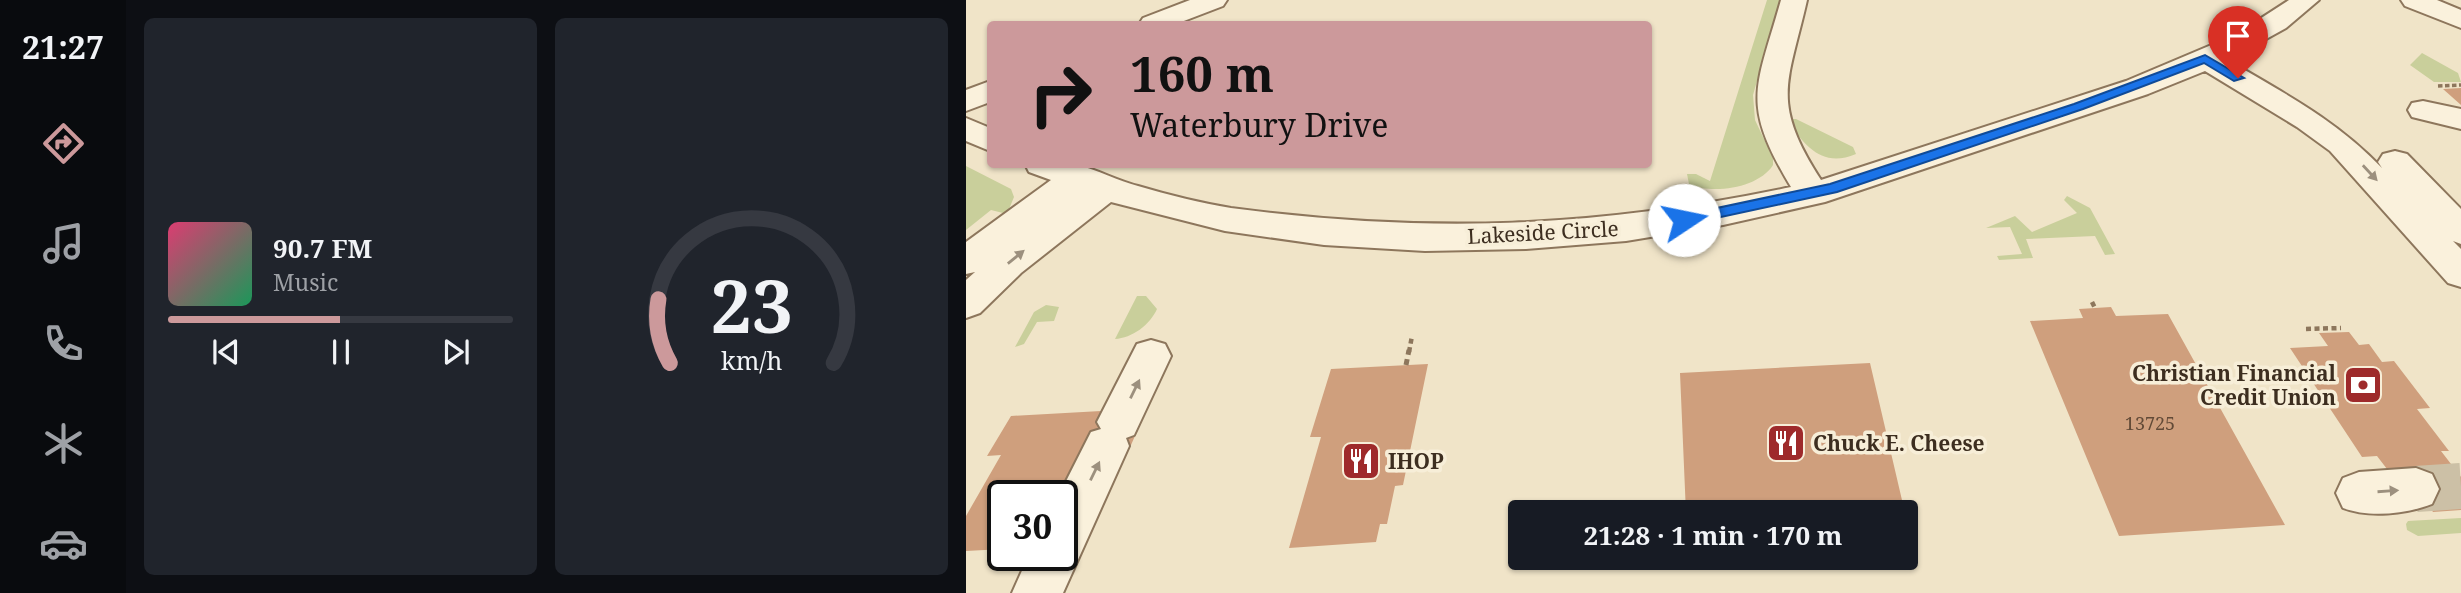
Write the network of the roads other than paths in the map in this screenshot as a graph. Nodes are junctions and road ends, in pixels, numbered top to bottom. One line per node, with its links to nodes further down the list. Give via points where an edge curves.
1 (1214, 0): 8 (street)
2 (1794, 0): 18 (street, via 1772,111 1783,142)
3 (2305, 0): 9 (street, Lakeside Circle, via 2276,22)
4 (2450, 0): 6 (street)
5 (2418, 1): 7 (street)
6 (2461, 5)
7 (2461, 20)
8 (1161, 21)
9 (2216, 54): 18 (street, Lakeside Circle, via 2079,106); 19 (street, via 2322,104 2365,135); 21 (street, one-way to 21, via 2341,144)
10 (987, 92): 12 (street)
11 (2428, 98): 13 (street)
12 (966, 102)
13 (2461, 119)
14 (966, 128): 15 (street)
15 (987, 139)
16 (1051, 168): 17 (street, Lakeside Circle)
17 (1089, 184): 18 (street, Lakeside Circle, via 1245,222 1345,234 1447,237 1588,233 1684,220); 20 (street); 22 (street, one-way to 17)
18 (1813, 194)
19 (2461, 231)
20 (966, 261)
21 (2461, 273)
22 (966, 303)
23 (1151, 356): 26 (street, one-way to 23)
24 (2416, 489): 25 (street, one-way to 24)
25 (2359, 493)
26 (1078, 507)
27 (1047, 571): 28 (street)
28 (1037, 593)

